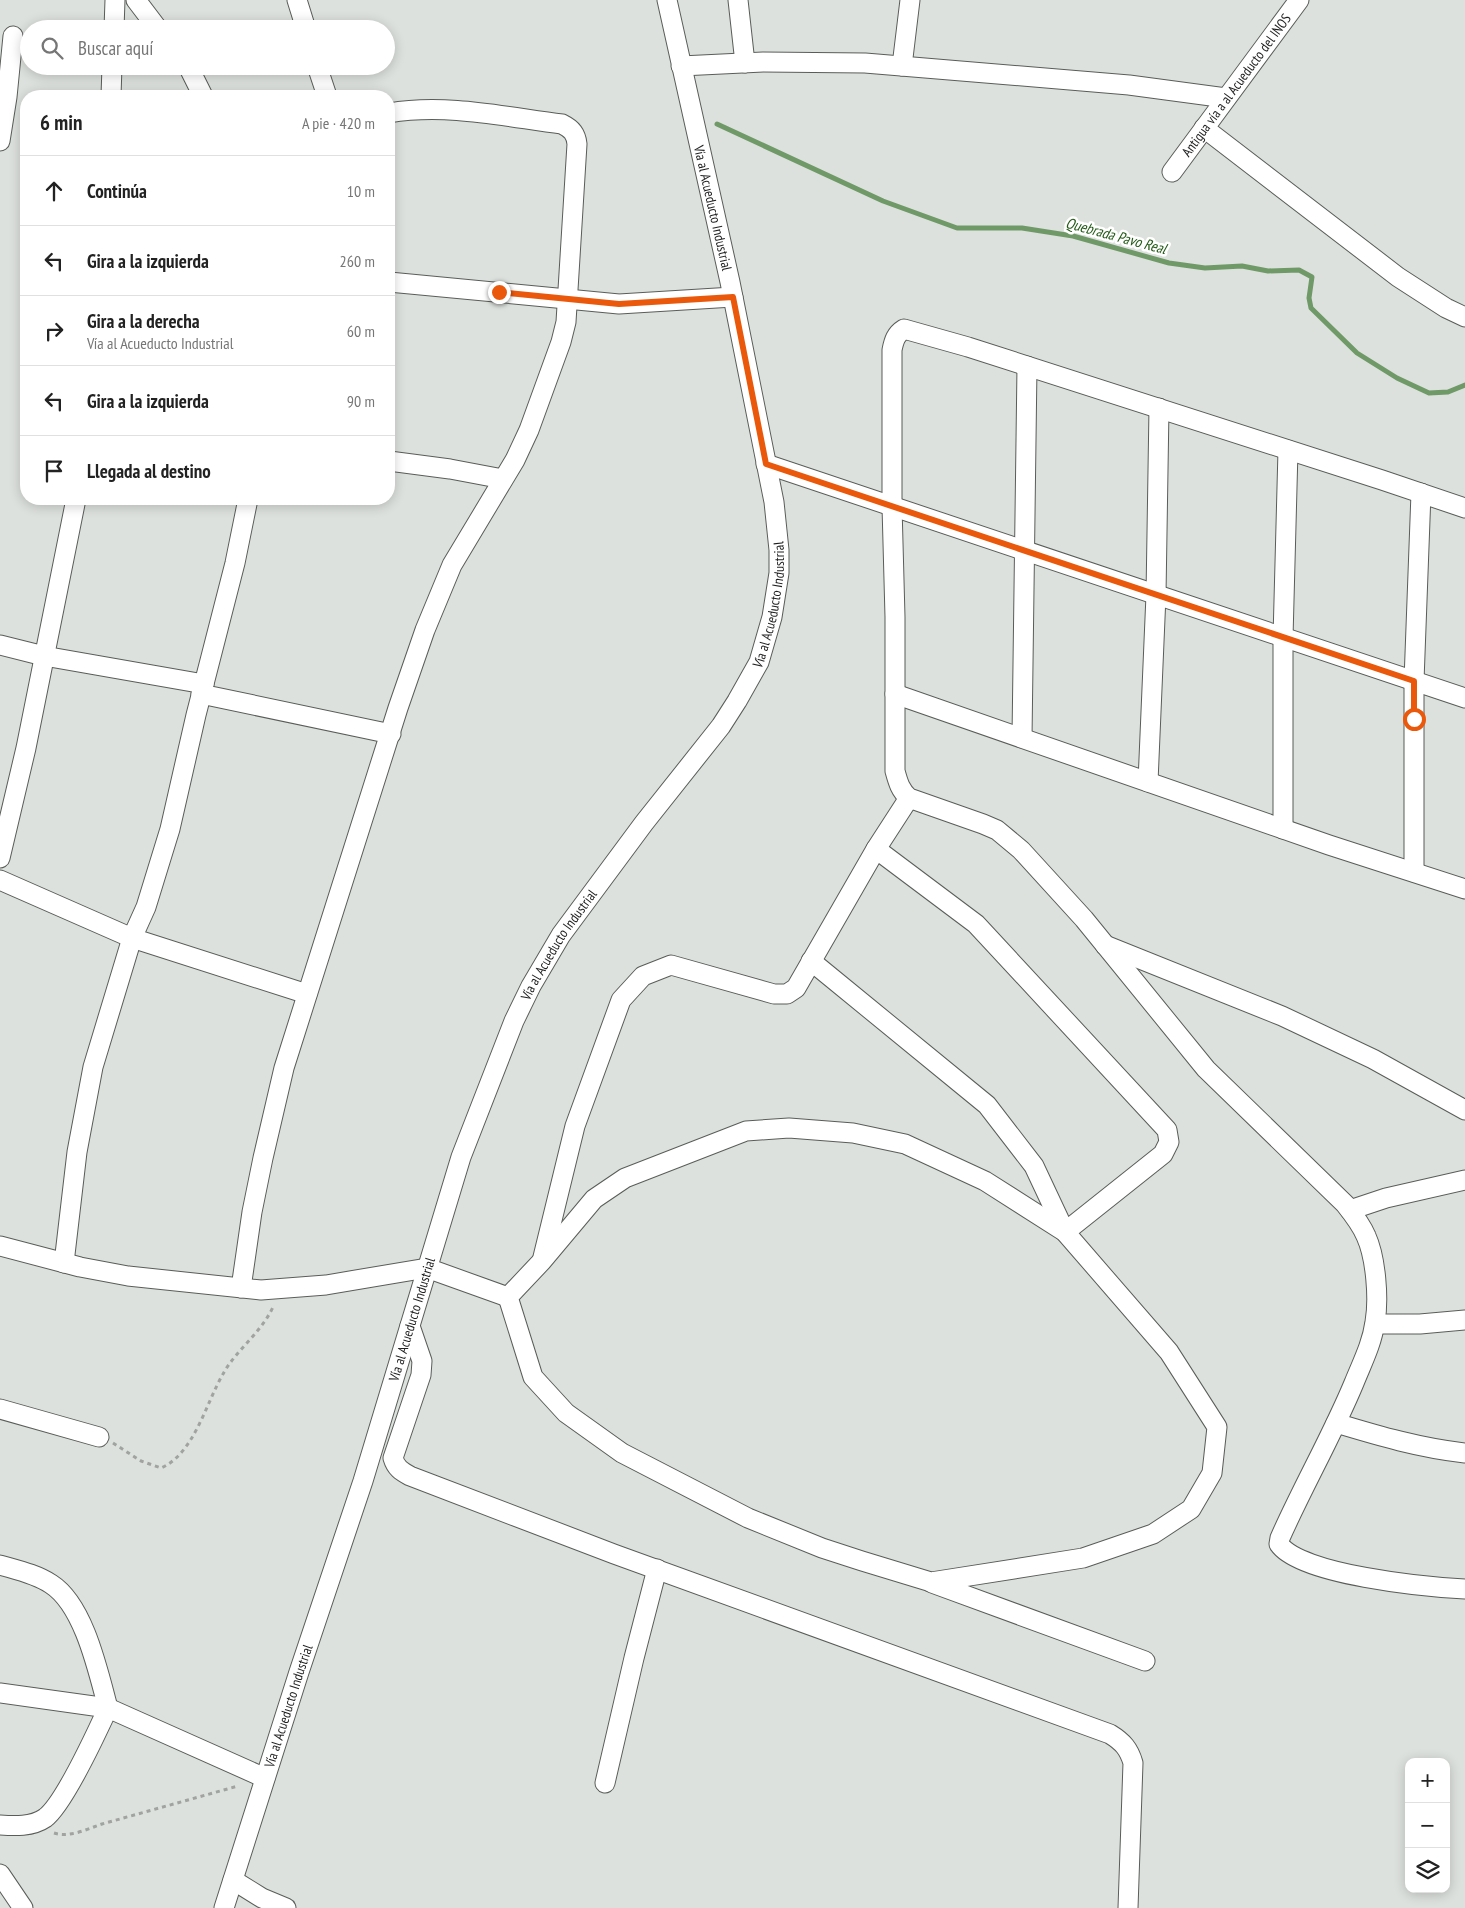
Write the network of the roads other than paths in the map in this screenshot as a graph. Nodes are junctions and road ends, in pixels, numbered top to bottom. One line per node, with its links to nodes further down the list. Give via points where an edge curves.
1 (115, 0): 8 (street)
2 (136, 0): 9 (street)
3 (297, 0): 10 (street)
4 (667, 0): 13 (street, Vía al Acueducto Industrial)
5 (738, 0): 12 (street)
6 (910, 0): 14 (street)
7 (1299, 0): 21 (street, Antigua vía a al Acueducto del INOS)
8 (114, 20)
9 (151, 20)
10 (303, 20)
11 (14, 36): 24 (street)
12 (745, 63): 13 (street); 14 (street, via 806,61)
13 (681, 66): 27 (street, Vía al Acueducto Industrial)
14 (902, 66): 21 (street)
15 (112, 75): 18 (street)
16 (192, 75): 19 (street)
17 (321, 75): 20 (street)
18 (111, 90)
19 (200, 90)
20 (325, 90)
21 (1226, 98): 23 (street, Antigua vía a al Acueducto del INOS)
22 (395, 112): 28 (street, via 458,110 562,124 570,128 576,135 577,144)
23 (1204, 128): 25 (street, Antigua vía a al Acueducto del INOS); 29 (street, via 1398,277)
24 (0, 142)
25 (1172, 172)
26 (395, 283): 28 (street)
27 (733, 297): 28 (street, via 619,304); 34 (street, Vía al Acueducto Industrial)
28 (568, 299): 35 (street, via 566,322 557,351 528,430)
29 (1465, 317)
30 (1028, 366): 31 (street); 39 (street, via 912,331 898,333 892,350); 41 (street)
31 (1159, 408): 32 (street); 42 (street)
32 (1288, 450): 36 (street); 43 (street)
33 (395, 462): 35 (street)
34 (766, 464): 39 (street); 71 (street, Vía al Acueducto Industrial, via 777,526 779,573 772,617 758,662 721,726 617,858 547,957 514,1021 494,1071 461,1157)
35 (504, 480): 50 (street, via 452,565 425,630)
36 (1421, 493): 40 (street); 46 (street)
37 (75, 505): 45 (street)
38 (247, 505): 47 (street)
39 (892, 506): 41 (street); 48 (street)
40 (1465, 508)
41 (1026, 551): 42 (street); 51 (street)
42 (1156, 595): 43 (street); 52 (street)
43 (1283, 638): 46 (street); 54 (street)
44 (0, 645): 45 (street)
45 (44, 656): 47 (street); 56 (street)
46 (1414, 681): 49 (street); 57 (street)
47 (202, 689): 50 (street); 60 (street, via 170,829 146,907)
48 (895, 694): 51 (street); 53 (street, via 895,771 902,791)
49 (1465, 698)
50 (391, 734): 63 (street)
51 (1022, 738): 52 (street)
52 (1148, 782): 54 (street)
53 (909, 798): 55 (street); 61 (street, via 983,824 1006,837)
54 (1282, 829): 57 (street)
55 (876, 849): 62 (street); 67 (street, via 976,924 1167,1130 1169,1142 1163,1154)
56 (0, 858)
57 (1414, 872): 59 (street)
58 (0, 880): 60 (street)
59 (1465, 889)
60 (132, 938): 63 (street); 70 (street, via 93,1067 77,1152)
61 (1104, 944): 64 (street, via 1282,1016 1373,1059); 66 (street, via 1206,1069)
62 (811, 961): 67 (street, via 987,1106 1034,1166); 69 (street, via 796,988 787,994 774,994 671,964 643,976 621,1000 575,1126)
63 (307, 994): 72 (street, via 284,1068 262,1158)
64 (1465, 1110)
65 (1465, 1180): 66 (street, via 1386,1198)
66 (1350, 1210): 75 (street, via 1367,1237 1371,1251)
67 (1065, 1232): 69 (street, via 985,1181 904,1144 853,1133 789,1128 746,1131 625,1178 594,1199); 83 (street, via 1169,1352 1217,1427 1212,1473 1191,1510 1153,1534 1082,1558)
68 (0, 1246): 70 (street)
69 (542, 1261): 73 (street)
70 (64, 1263): 72 (street, via 128,1276)
71 (427, 1268): 72 (street, via 358,1281 278,1289); 73 (street); 76 (street, Vía al Acueducto Industrial)
72 (241, 1288)
73 (508, 1297): 83 (street, via 533,1377 566,1413 622,1453 748,1518 822,1548)
74 (1465, 1320): 75 (street)
75 (1375, 1324): 78 (street, via 1369,1347)
76 (410, 1326): 82 (street, via 422,1361 421,1375 397,1444 393,1458 395,1465 410,1476); 88 (street, Vía al Acueducto Industrial, via 363,1481)
77 (0, 1409): 79 (street)
78 (1336, 1423): 80 (street, via 1408,1444); 84 (street, via 1280,1538 1283,1550 1309,1563 1342,1572 1417,1585)
79 (99, 1437)
80 (1465, 1453)
81 (0, 1565): 87 (street, via 42,1578 71,1604 90,1645)
82 (657, 1570): 89 (street); 96 (street, via 1110,1734 1119,1740 1130,1753 1133,1764)
83 (931, 1582): 85 (street)
84 (1465, 1589)
85 (1145, 1662)
86 (0, 1692): 87 (street)
87 (108, 1708): 88 (street); 90 (street, via 56,1807 33,1824)
88 (265, 1778): 92 (street, Vía al Acueducto Industrial)
89 (605, 1783)
90 (0, 1825)
91 (0, 1874): 93 (street)
92 (233, 1880): 94 (street, Vía al Acueducto Industrial); 95 (street)
93 (23, 1908)
94 (224, 1908)
95 (286, 1908)
96 (1128, 1908)

